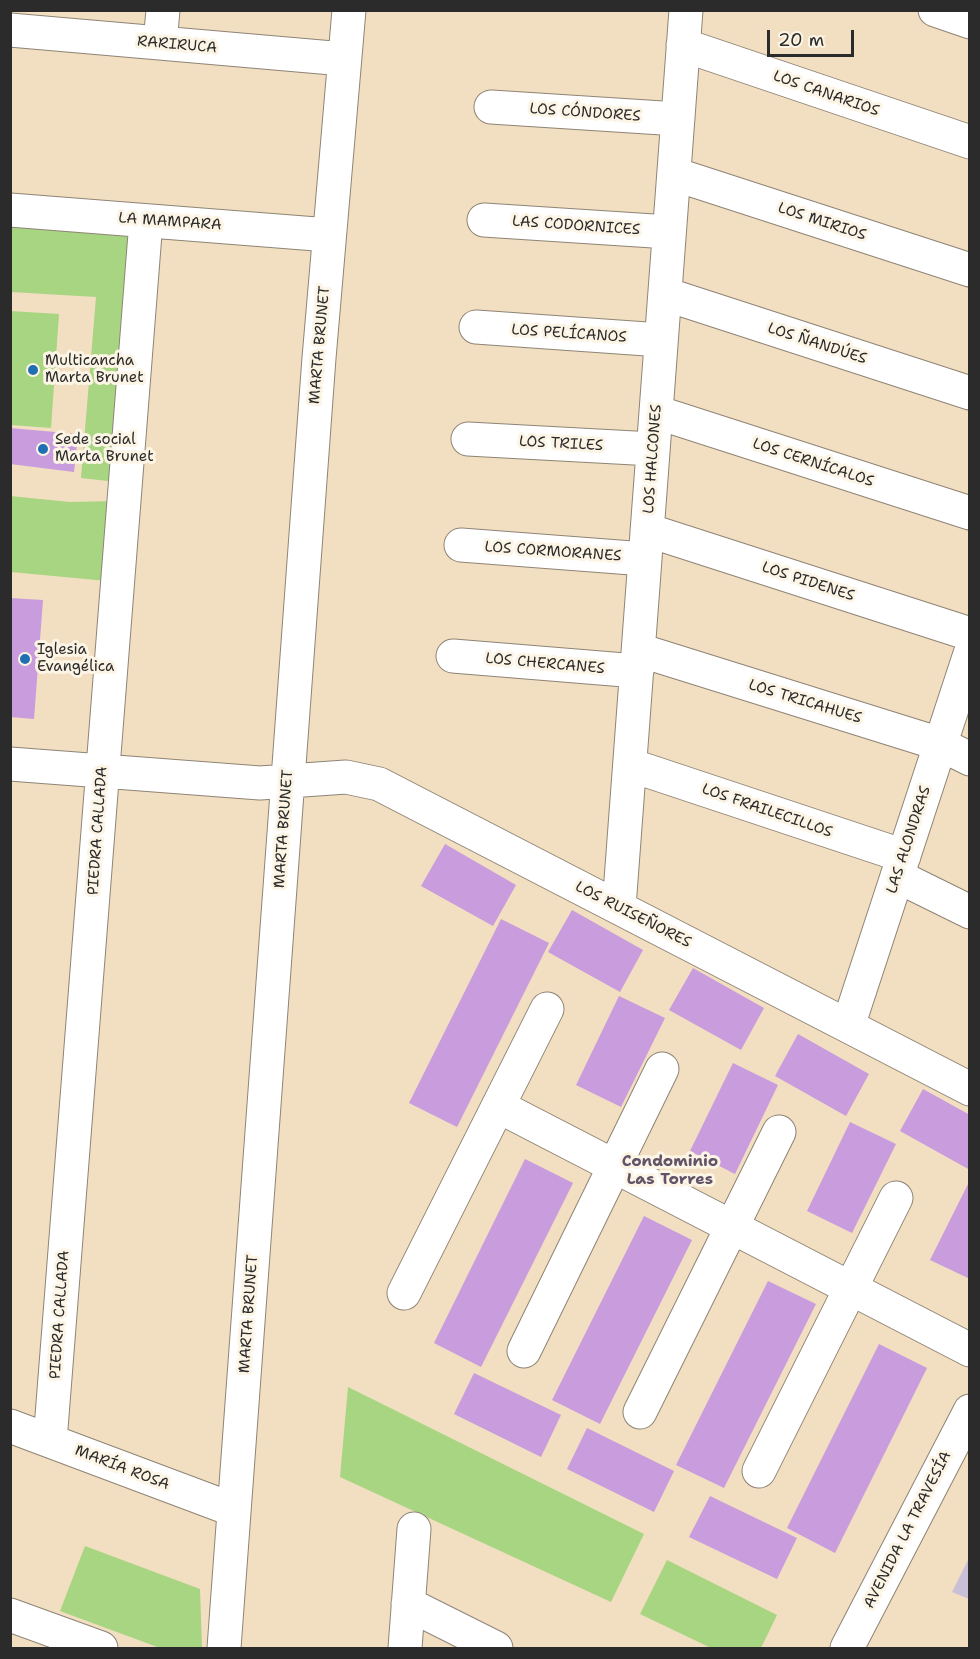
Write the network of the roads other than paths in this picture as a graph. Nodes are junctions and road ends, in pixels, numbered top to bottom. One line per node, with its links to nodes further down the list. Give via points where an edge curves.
1 (163, 10): 7 (street)
2 (349, 10): 9 (street, MARTA BRUNET)
3 (686, 10): 8 (street, LOS HALCONES)
4 (935, 10): 5 (street)
5 (969, 22)
6 (10, 30): 7 (street, RARIRUCA)
7 (160, 43): 9 (street, RARIRUCA)
8 (683, 45): 11 (street, LOS HALCONES); 12 (street, LOS CANARIOS)
9 (344, 59): 18 (street, MARTA BRUNET)
10 (491, 107): 11 (street, LOS CÓNDORES)
11 (678, 119): 13 (street, LOS HALCONES)
12 (969, 142)
13 (674, 174): 17 (street, LOS HALCONES); 19 (street, LOS MIRIOS)
14 (10, 210): 16 (street, LA MAMPARA)
15 (484, 220): 17 (street, LAS CODORNICES)
16 (146, 221): 18 (street, LA MAMPARA); 38 (street, PIEDRA CALLADA)
17 (669, 232): 20 (street, LOS HALCONES)
18 (329, 235): 39 (street, MARTA BRUNET)
19 (969, 270)
20 (665, 294): 22 (street, LOS HALCONES); 23 (street, LOS ÑANDÚES)
21 (476, 327): 22 (street, LOS PELÍCANOS)
22 (661, 340): 24 (street, LOS HALCONES)
23 (969, 393)
24 (656, 412): 26 (street, LOS HALCONES); 27 (street, LOS CERNÍCALOS)
25 (468, 439): 26 (street, LOS TRILES)
26 (653, 449): 29 (street, LOS HALCONES)
27 (969, 513)
28 (461, 545): 29 (street, LOS CORMORANES)
29 (646, 545): 30 (street, LOS PIDENES); 33 (street, LOS HALCONES)
30 (969, 634)
31 (969, 654): 34 (street, LAS ALONDRAS)
32 (453, 656): 33 (street, LOS CHERCANES)
33 (638, 661): 34 (street, LOS TRICAHUES); 37 (street, LOS HALCONES)
34 (940, 744): 35 (street, LOS TRICAHUES); 40 (street, LAS ALONDRAS)
35 (969, 759)
36 (10, 764): 38 (street, LOS RUISEÑORES)
37 (630, 765): 40 (street, LOS FRAILECILLOS); 41 (street, LOS HALCONES)
38 (103, 771): 39 (street, LOS RUISEÑORES); 59 (street, PIEDRA CALLADA)
39 (288, 782): 41 (street, LOS RUISEÑORES, via 346,777 379,784); 61 (street, MARTA BRUNET)
40 (901, 866): 42 (street, LOS FRAILECILLOS); 44 (street, LAS ALONDRAS)
41 (619, 907): 44 (street, LOS RUISEÑORES)
42 (969, 912)
43 (547, 1009): 47 (street)
44 (848, 1026): 46 (street, LOS RUISEÑORES)
45 (662, 1069): 49 (street)
46 (969, 1089)
47 (498, 1106): 49 (street); 53 (street)
48 (779, 1132): 51 (street)
49 (615, 1166): 51 (street); 55 (street)
50 (896, 1198): 52 (street)
51 (732, 1227): 52 (street); 57 (street)
52 (851, 1288): 54 (street); 60 (street)
53 (404, 1293)
54 (969, 1350)
55 (524, 1351)
56 (969, 1411): 70 (street, AVENIDA LA TRAVESÍA)
57 (640, 1412)
58 (10, 1426): 59 (street, MARÍA ROSA)
59 (50, 1441): 61 (street, MARÍA ROSA)
60 (759, 1471)
61 (234, 1510): 67 (street, MARTA BRUNET)
62 (414, 1529): 63 (street)
63 (408, 1604): 68 (street); 69 (street)
64 (10, 1614): 65 (street)
65 (59, 1641): 66 (street)
66 (101, 1648)
67 (224, 1648)
68 (405, 1648)
69 (496, 1648)
70 (847, 1648)

